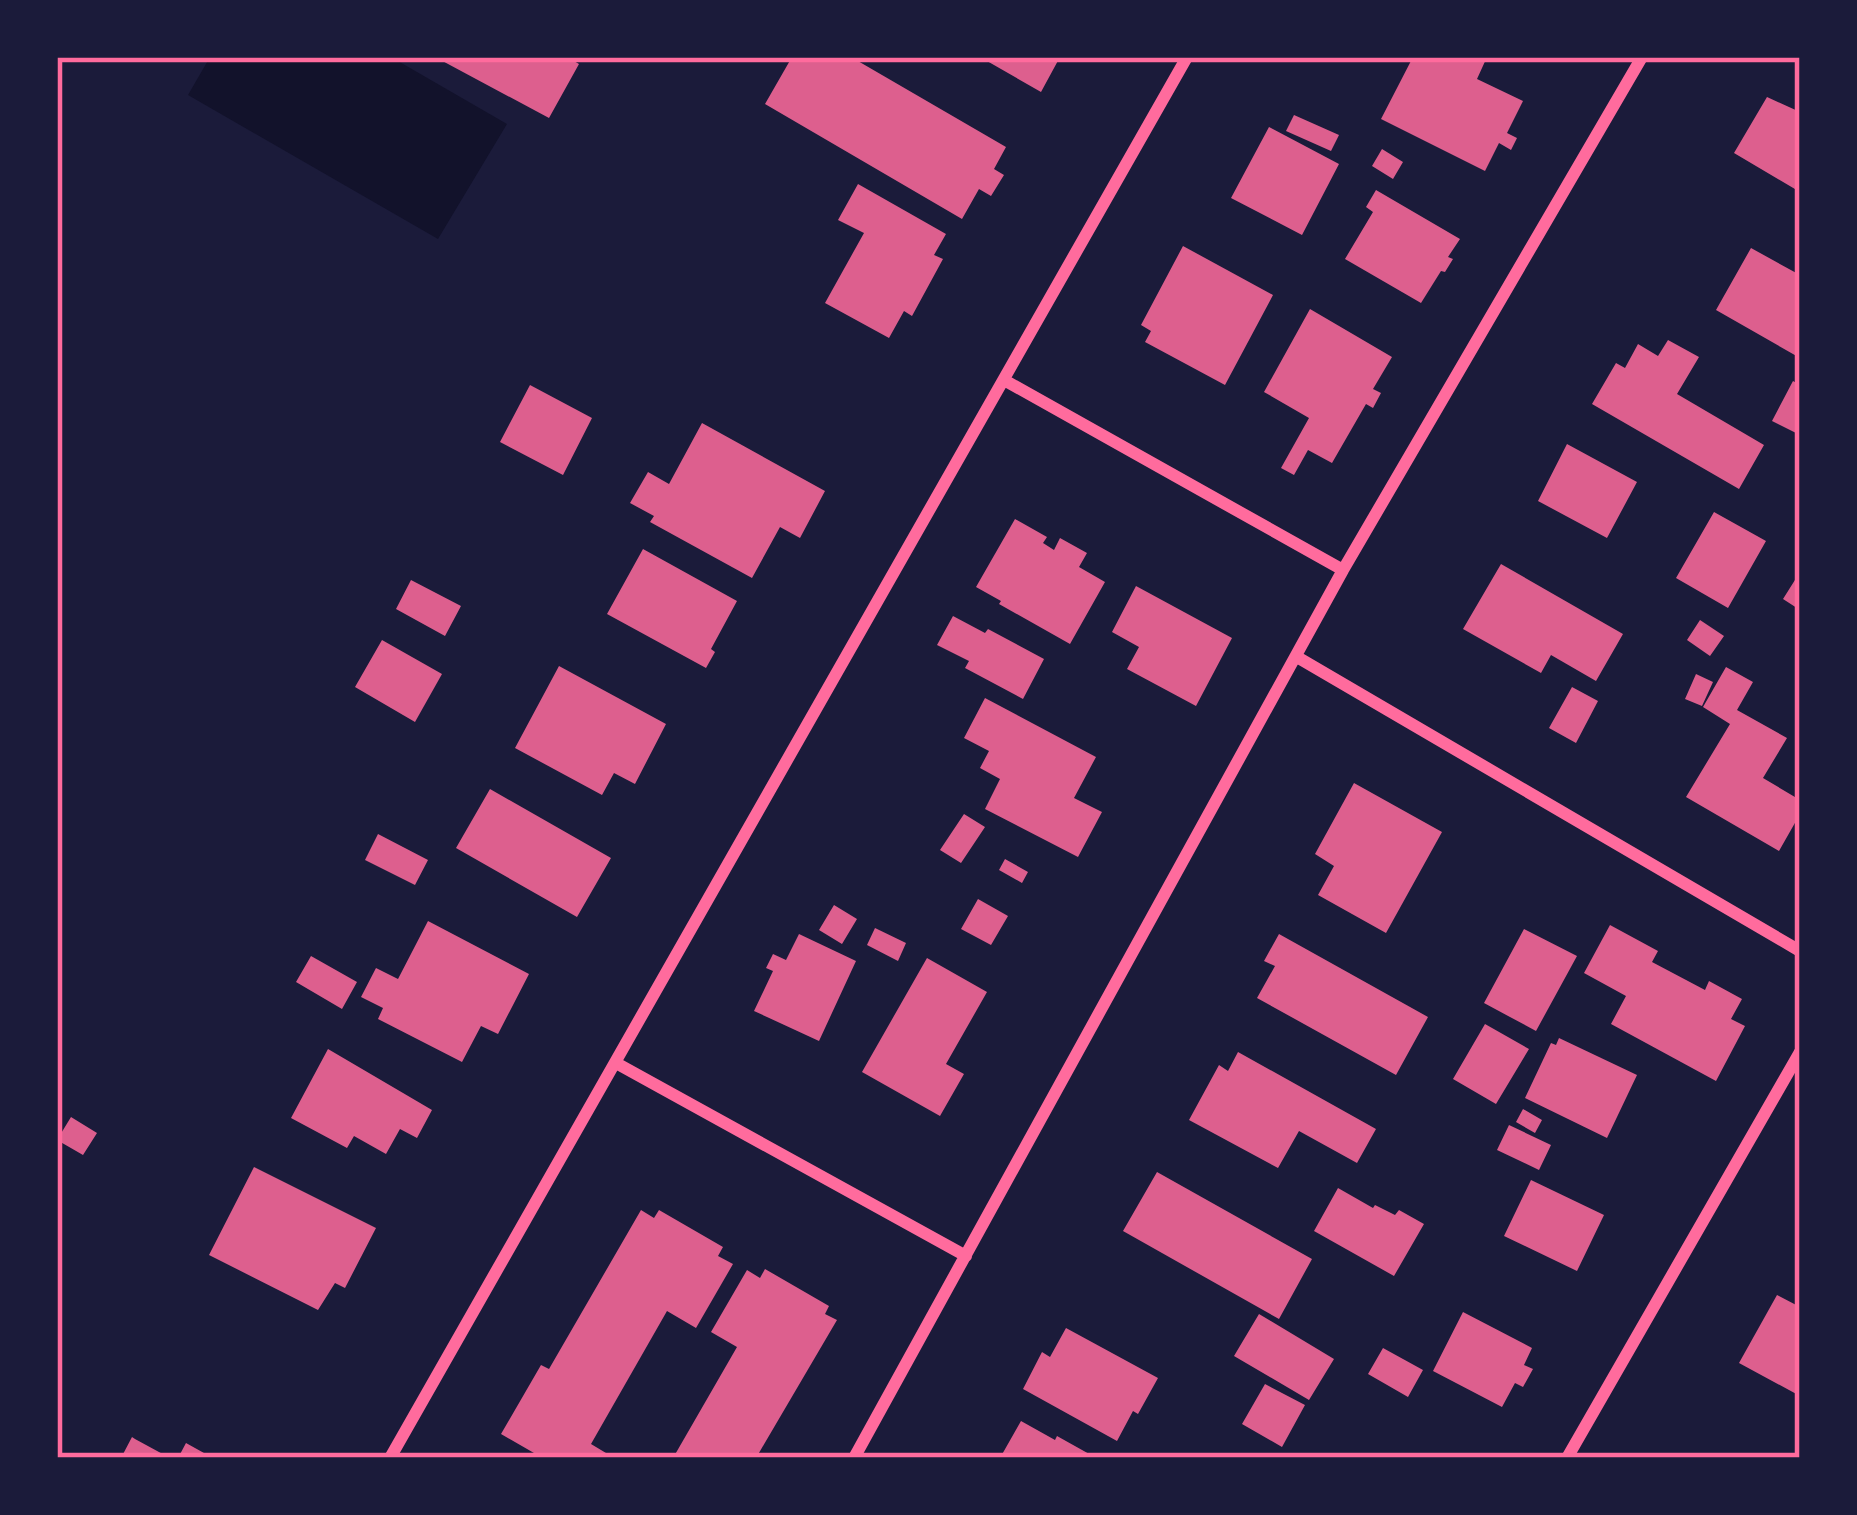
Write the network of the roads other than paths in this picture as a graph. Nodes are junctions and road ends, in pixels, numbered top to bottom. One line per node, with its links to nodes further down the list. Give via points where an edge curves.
1 (1187, 57): 3 (street)
2 (1642, 57): 4 (street)
3 (1004, 380): 4 (street); 8 (street)
4 (1343, 570): 5 (street)
5 (1297, 657): 6 (street); 9 (street)
6 (1800, 951)
7 (1800, 1052): 12 (street)
8 (616, 1063): 9 (street); 10 (street)
9 (966, 1256): 11 (street)
10 (390, 1458)
11 (854, 1458)
12 (1567, 1458)

